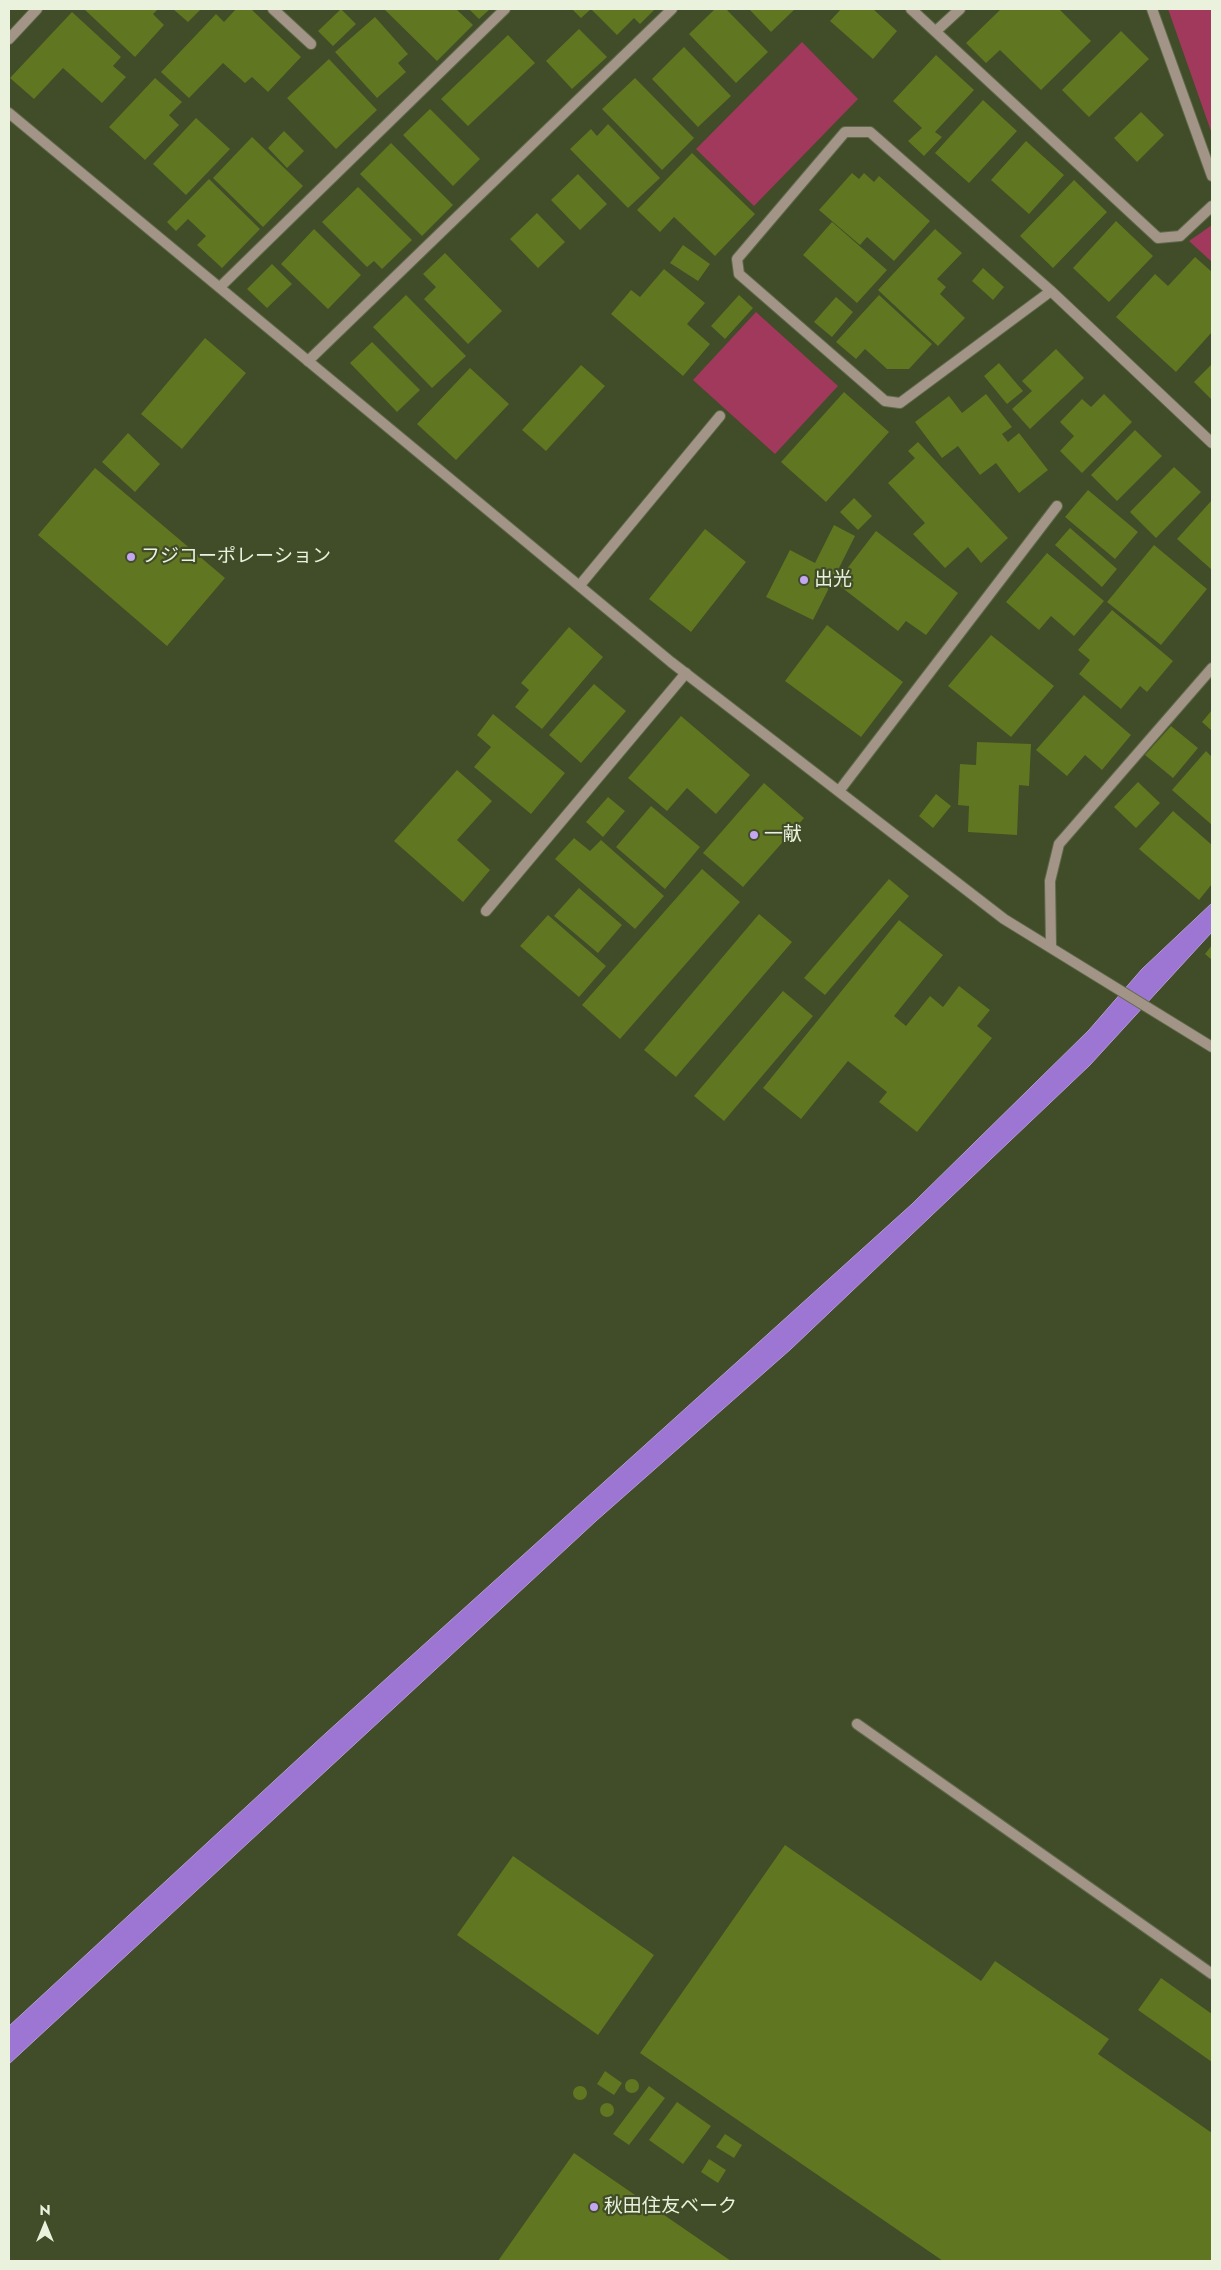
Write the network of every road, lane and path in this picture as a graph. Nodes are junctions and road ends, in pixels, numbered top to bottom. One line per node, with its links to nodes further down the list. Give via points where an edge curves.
1 (36, 9): 9 (street)
2 (273, 9): 10 (street)
3 (505, 9): 14 (street)
4 (672, 9): 16 (street)
5 (911, 9): 8 (street)
6 (960, 9): 8 (street)
7 (1152, 9): 12 (street)
8 (936, 31): 13 (street, via 1158,238 1180,236)
9 (9, 40)
10 (310, 44)
11 (9, 113): 14 (street)
12 (1212, 176)
13 (1212, 206)
14 (220, 288): 16 (street)
15 (1051, 291): 15 (street, via 870,132 845,132 737,259 739,274 885,401 900,403); 18 (street)
16 (308, 362): 20 (street)
17 (720, 416): 20 (street)
18 (1212, 442)
19 (1056, 506): 23 (street)
20 (580, 585): 22 (street)
21 (1212, 668): 25 (street, via 1058,844 1050,881)
22 (686, 673): 23 (street); 24 (street)
23 (839, 791): 25 (street, via 1004,919)
24 (486, 911)
25 (1051, 946): 26 (street)
26 (1212, 1047)
27 (857, 1724): 28 (street)
28 (1212, 1974)

